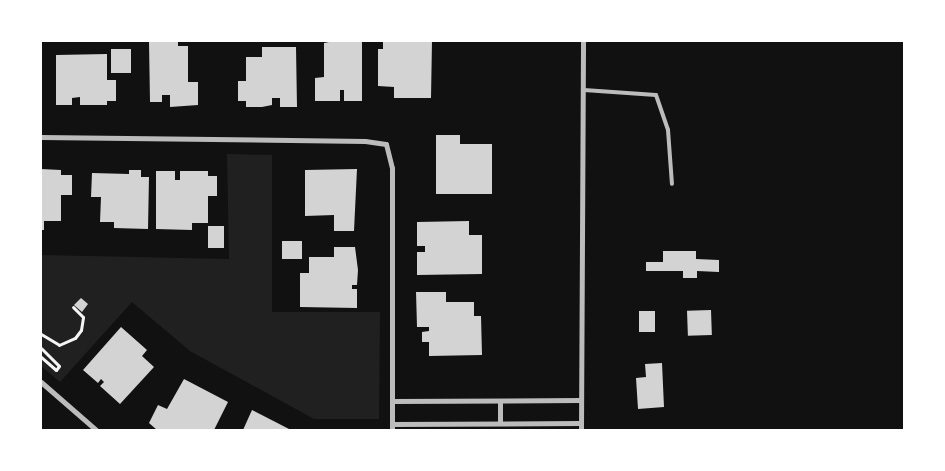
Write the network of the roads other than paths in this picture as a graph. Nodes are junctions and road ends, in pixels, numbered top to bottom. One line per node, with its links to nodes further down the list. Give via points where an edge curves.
1 (583, 41): 2 (street)
2 (584, 90): 4 (lane, via 656,95 668,130); 6 (street)
3 (41, 137): 7 (street, via 365,141 386,144 392,168)
4 (672, 184)
5 (41, 382): 12 (street)
6 (581, 400): 8 (street); 9 (street)
7 (392, 401): 8 (street); 11 (street)
8 (500, 401): 10 (street)
9 (581, 423): 10 (street); 13 (street)
10 (500, 424): 11 (street)
11 (392, 427)
12 (96, 430)
13 (581, 430)

